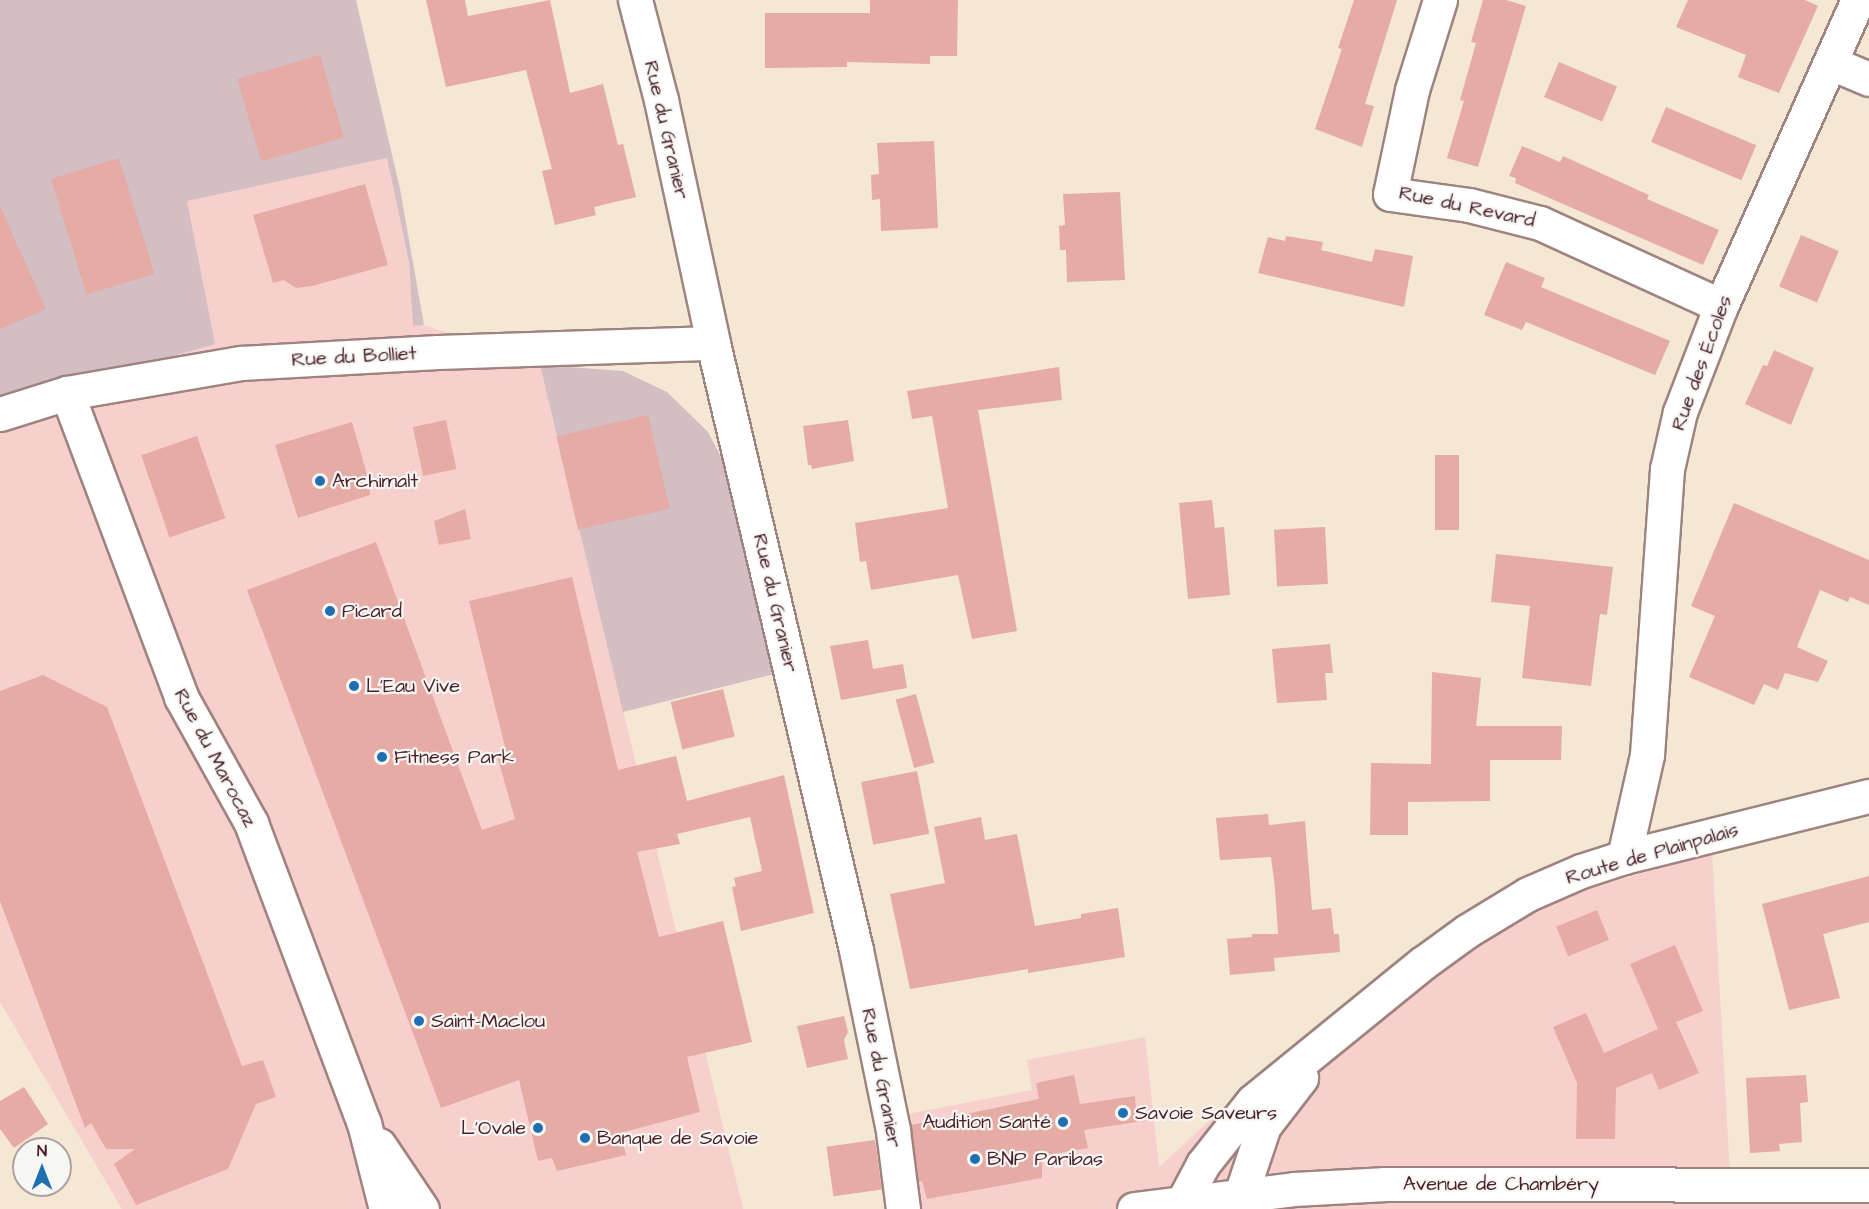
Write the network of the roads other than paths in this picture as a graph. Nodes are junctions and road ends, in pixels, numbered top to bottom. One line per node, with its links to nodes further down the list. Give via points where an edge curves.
1 (635, 0): 7 (street, Rue du Granier, via 661,100)
2 (1440, 0): 6 (street, Rue du Revard, via 1412,90 1390,194 1469,205 1540,223)
3 (1858, 0): 4 (street, Rue des Écoles)
4 (1831, 63): 5 (street); 6 (street, Rue des Écoles)
5 (1869, 79)
6 (1721, 306): 11 (street, Rue des Écoles, via 1680,412 1667,469 1647,755)
7 (713, 343): 8 (street, Rue du Bolliet, via 241,363); 19 (street, Rue du Granier, via 856,950 893,1131)
8 (67, 393): 9 (street, Rue du Bolliet); 13 (street, Rue du Marocaz, via 181,697 251,823)
9 (0, 414)
10 (1869, 796): 11 (street, Route de Plainpalais)
11 (1624, 857): 12 (street, Route de Plainpalais, via 1528,894 1423,963)
12 (1335, 1033): 15 (street, Route de Plainpalais, via 1264,1126); 16 (street, Route de Plainpalais, via 1253,1101 1203,1164)
13 (364, 1123): 17 (street, Rue du Marocaz); 18 (street, Rue du Marocaz)
14 (1869, 1185): 15 (street, Avenue de Chambéry, via 1386,1184)
15 (1239, 1202): 16 (street, Avenue de Chambéry)
16 (1181, 1205): 20 (street, Avenue de Chambéry)
17 (386, 1209)
18 (422, 1209)
19 (903, 1209)
20 (1134, 1209)

